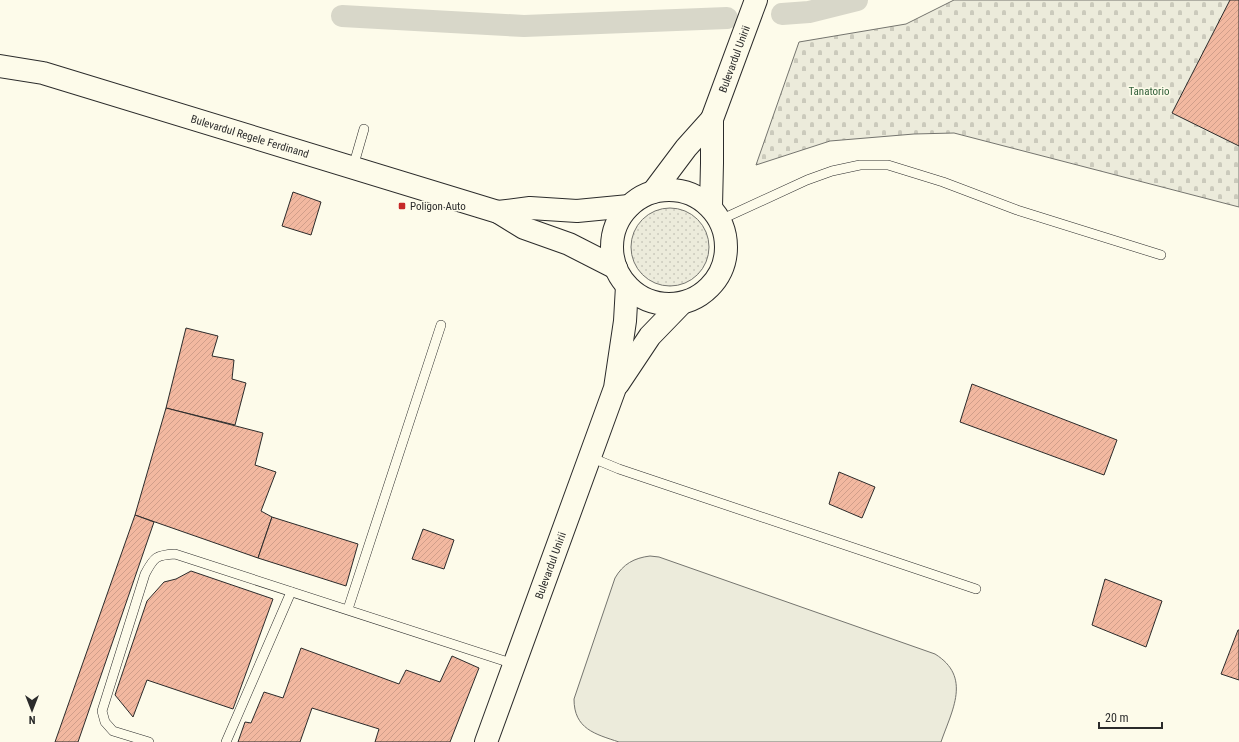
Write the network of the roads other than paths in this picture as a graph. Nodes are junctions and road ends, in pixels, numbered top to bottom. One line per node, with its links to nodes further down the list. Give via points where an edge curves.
1 (756, 0): 3 (main road, Bulevardul Unirii)
2 (0, 66): 5 (main road, Bulevardul Regele Ferdinand, via 43,72)
3 (712, 119): 6 (main road, Bulevardul Unirii); 9 (main road, Bulevardul Unirii)
4 (364, 129): 5 (lane)
5 (353, 167): 8 (main road, Bulevardul Regele Ferdinand)
6 (653, 192): 7 (main road, via 640,197); 9 (main road, via 668,189 684,191 698,197)
7 (630, 206): 8 (main road, Bulevardul Regele Ferdinand, via 577,211 530,208); 11 (main road, via 621,216 612,242 612,255)
8 (498, 212): 11 (main road, Bulevardul Regele Ferdinand, via 524,228 569,244)
9 (715, 213): 10 (lane, via 832,171 860,165 888,165 943,182 1016,210); 12 (main road, via 726,234 725,263 709,289 696,298)
10 (1161, 255)
11 (622, 277): 12 (main road, via 636,294 647,300 658,303); 14 (main road, Bulevardul Unirii, via 625,321)
12 (682, 303): 14 (main road, Bulevardul Unirii, via 650,336)
13 (441, 325): 18 (lane)
14 (615, 388): 15 (main road, Bulevardul Unirii)
15 (590, 458): 16 (lane); 19 (main road, Bulevardul Unirii)
16 (976, 589)
17 (291, 592): 18 (lane); 20 (lane, via 175,554 160,554 151,562 102,711 105,722 113,731); 21 (lane)
18 (348, 609): 19 (lane)
19 (514, 664): 22 (main road, Bulevardul Unirii)
20 (149, 742)
21 (226, 742)
22 (486, 742)

